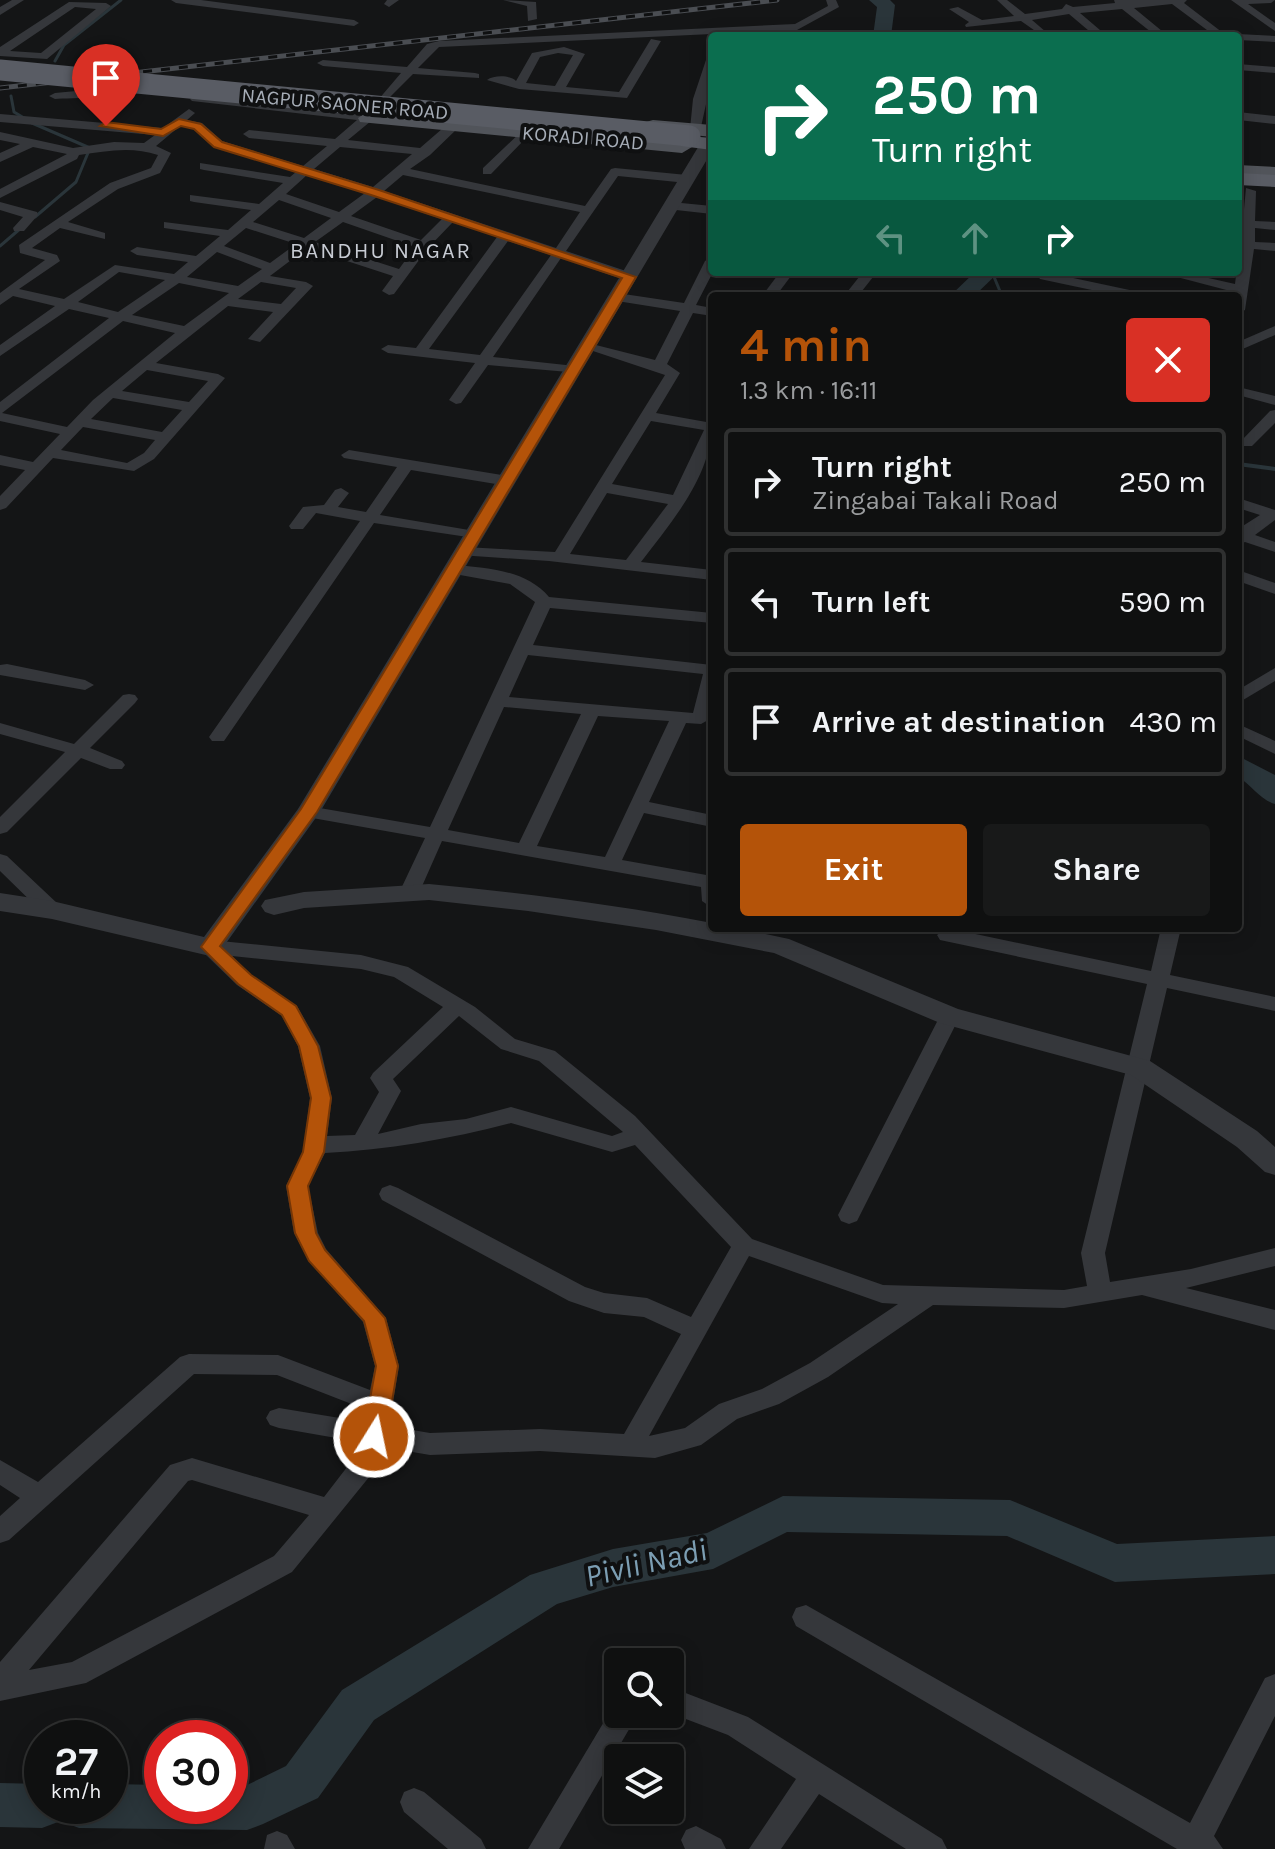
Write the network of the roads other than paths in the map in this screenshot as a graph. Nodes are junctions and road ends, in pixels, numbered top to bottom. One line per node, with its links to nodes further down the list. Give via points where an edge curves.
1 (19, 0): 13 (street)
2 (176, 0): 17 (street)
3 (508, 0): 16 (street, via 532,4)
4 (831, 0): 19 (street, via 834,7)
5 (1056, 0): 14 (street)
6 (1174, 0): 7 (street); 11 (street); 23 (street)
7 (1182, 0)
8 (1236, 0): 9 (street); 18 (street)
9 (1271, 0)
10 (1002, 1): 15 (street)
11 (1121, 3): 14 (street); 22 (street)
12 (954, 9): 15 (street, via 975,24)
13 (1, 11)
14 (1070, 11): 15 (street); 21 (street)
15 (1023, 17): 20 (street)
16 (532, 19)
17 (354, 23)
18 (1272, 23)
19 (788, 32)
20 (1041, 32)
21 (1097, 32)
22 (1158, 32)
23 (1217, 32)
24 (708, 35): 32 (street, via 439,44)
25 (1242, 37): 26 (street)
26 (1275, 39)
27 (655, 41): 39 (street, via 623,96)
28 (0, 53): 28 (street, via 76,2 106,6 43,57)
29 (323, 63): 32 (street)
30 (1242, 67): 31 (street)
31 (1275, 70)
32 (410, 71): 35 (street); 42 (street)
33 (708, 72): 54 (street, via 699,99)
34 (0, 73): 54 (highway, NAGPUR SAONER ROAD, bridge)
35 (475, 76)
36 (493, 80): 37 (street)
37 (519, 86): 39 (street); 39 (street, via 536,55 576,52)
38 (276, 90): 42 (street)
39 (562, 90): 43 (street)
40 (55, 96): 41 (street, via 108,91)
41 (202, 100): 46 (street); 48 (street)
42 (384, 100): 43 (main road); 46 (main road)
43 (546, 115): 54 (main road)
44 (1242, 116): 47 (street)
45 (0, 118): 50 (street)
46 (367, 118): 49 (main road, KORADI ROAD); 55 (street)
47 (1275, 120)
48 (179, 122): 50 (street); 65 (street, via 198,126 218,144)
49 (454, 125): 51 (main road, KORADI ROAD); 59 (street)
50 (163, 132): 57 (street)
51 (524, 133): 54 (main road, KORADI ROAD); 63 (street)
52 (249, 134): 55 (street)
53 (0, 136): 56 (street)
54 (703, 140): 67 (street)
55 (337, 142): 59 (street); 65 (street)
56 (30, 144): 58 (street); 60 (street)
57 (147, 147): 58 (street); 87 (street, via 165,153 156,170 114,186)
58 (73, 152): 74 (street)
59 (426, 152): 62 (street)
60 (0, 158)
61 (204, 166): 68 (street)
62 (402, 171): 73 (street); 81 (street)
63 (487, 171)
64 (1242, 171): 66 (main road)
65 (303, 172): 68 (street); 73 (street)
66 (1275, 173)
67 (687, 179): 79 (street); 81 (street, via 615,172)
68 (292, 181): 75 (street)
69 (1275, 181): 70 (highway)
70 (1242, 186)
71 (1242, 186): 72 (highway)
72 (1275, 190)
73 (375, 192): 83 (street); 84 (street)
74 (0, 194)
75 (277, 195): 80 (street); 83 (street)
76 (194, 198): 80 (street)
77 (1242, 198): 85 (street)
78 (0, 206): 90 (street, via 32,215)
79 (671, 206): 82 (street); 108 (street)
80 (262, 208): 86 (street)
81 (587, 210): 100 (street)
82 (708, 210)
83 (342, 217): 94 (street); 95 (street)
84 (451, 217): 92 (street); 95 (street)
85 (1244, 222): 89 (street); 96 (street)
86 (244, 223): 91 (street); 94 (street)
87 (60, 224): 93 (street); 112 (street, via 25,250 53,261)
88 (169, 225): 91 (street)
89 (1275, 226)
90 (19, 228)
91 (232, 234): 97 (street)
92 (507, 235): 100 (street); 132 (street)
93 (100, 236)
94 (308, 242): 102 (street); 104 (street)
95 (423, 245): 104 (street)
96 (1248, 245): 98 (street); 113 (street)
97 (216, 247): 101 (street); 102 (street)
98 (1275, 247)
99 (137, 251): 101 (street)
100 (557, 251): 108 (street); 134 (street)
101 (199, 260): 109 (street)
102 (272, 268): 110 (street)
103 (708, 268): 122 (street)
104 (401, 274): 115 (street)
105 (867, 276): 116 (street)
106 (1045, 276): 117 (street)
107 (1182, 276): 113 (street)
108 (630, 277): 118 (street)
109 (177, 278): 114 (street); 121 (street, via 115,269); 125 (street)
110 (258, 278): 114 (street); 123 (street, via 306,286)
111 (0, 282): 112 (street)
112 (14, 289): 119 (street); 121 (street)
113 (1242, 290)
114 (241, 291): 120 (street)
115 (389, 291)
116 (854, 292)
117 (1120, 292)
118 (617, 297): 122 (street); 130 (street)
119 (0, 301)
120 (226, 302): 123 (street); 127 (street)
121 (68, 304): 125 (street); 133 (street)
122 (686, 307): 124 (street); 136 (street)
123 (284, 309): 128 (street)
124 (708, 311)
125 (122, 315): 127 (street); 143 (street)
126 (1275, 330): 129 (street)
127 (186, 331): 135 (street)
128 (255, 339)
129 (1242, 345)
130 (588, 347): 136 (street); 137 (street)
131 (388, 349): 132 (street)
132 (421, 351): 134 (street)
133 (0, 352)
134 (484, 358): 137 (street); 140 (street)
135 (145, 365): 139 (street); 142 (street, via 218,378)
136 (659, 366): 145 (street, via 673,373)
137 (575, 370): 157 (street)
138 (1242, 392): 141 (street)
139 (110, 393): 142 (street); 147 (street)
140 (456, 400)
141 (1275, 401)
142 (193, 407): 149 (street)
143 (0, 409)
144 (1275, 414): 151 (street)
145 (645, 415): 148 (street); 158 (street)
146 (0, 417): 147 (street)
147 (75, 427): 149 (street); 152 (street)
148 (708, 427)
149 (166, 437): 152 (street, via 129,468)
150 (708, 437): 160 (street)
151 (1247, 443)
152 (50, 453): 156 (street)
153 (349, 455): 155 (street)
154 (0, 460): 156 (street)
155 (407, 464): 157 (street); 165 (street)
156 (36, 467): 162 (street)
157 (508, 481): 170 (street)
158 (602, 487): 160 (street); 171 (street)
159 (341, 493): 163 (street)
160 (678, 501): 172 (street)
161 (1242, 504): 164 (street)
162 (0, 505)
163 (328, 510): 165 (street); 166 (street, via 309,510)
164 (1273, 514): 167 (street)
165 (369, 519): 170 (street); 191 (street)
166 (297, 526)
167 (1242, 535)
168 (1242, 538): 169 (street)
169 (1275, 547)
170 (465, 553): 171 (street); 176 (street, via 489,573 539,593); 196 (street)
171 (560, 557): 172 (street)
172 (630, 566): 173 (street)
173 (708, 575)
174 (1242, 577): 175 (street)
175 (1275, 589)
176 (544, 602): 177 (street); 178 (street)
177 (708, 618)
178 (522, 649): 180 (street); 185 (street)
179 (0, 670): 182 (street)
180 (708, 671)
181 (1275, 673): 183 (street)
182 (85, 685)
183 (1242, 695)
184 (129, 699): 193 (street)
185 (497, 701): 186 (street); 199 (street)
186 (592, 710): 187 (street); 200 (street)
187 (680, 717): 188 (street); 195 (street)
188 (706, 720)
189 (2, 731): 193 (street)
190 (1242, 731): 192 (street)
191 (218, 737)
192 (1275, 748)
193 (80, 751): 194 (street); 198 (street)
194 (116, 765)
195 (638, 806): 197 (street); 202 (street)
196 (308, 812): 199 (street); 206 (street)
197 (708, 820)
198 (0, 828)
199 (435, 834): 200 (street); 204 (street)
200 (526, 849): 202 (street)
201 (0, 860): 208 (street)
202 (611, 864): 203 (street)
203 (708, 881)
204 (409, 893): 207 (street); 209 (street, via 528,902)
205 (0, 902): 208 (street)
206 (240, 904): 207 (street); 213 (street)
207 (274, 906): 217 (street, via 426,902 707,942 769,955)
208 (52, 910): 213 (street)
209 (708, 929)
210 (723, 932): 217 (street, via 780,945)
211 (1170, 932): 214 (street)
212 (947, 935): 214 (street)
213 (210, 947): 216 (street, via 361,962 401,972); 221 (street, via 244,980 290,1011 309,1046 321,1098)
214 (1159, 980): 215 (street); 218 (street)
215 (1275, 1004)
216 (457, 1006): 219 (street, via 508,1044 547,1056); 220 (street, via 381,1078 390,1091)
217 (947, 1021): 218 (street, via 1028,1048); 224 (street)
218 (1126, 1064): 222 (street, via 1247,1139); 229 (street, via 1093,1253)
219 (640, 1135): 220 (street, via 612,1144 511,1115); 225 (street)
220 (362, 1143): 221 (street)
221 (314, 1145): 232 (street, via 297,1186 306,1233 317,1255 374,1318 387,1366)
222 (1275, 1164)
223 (390, 1194): 231 (street, via 577,1294 647,1308)
224 (849, 1215)
225 (744, 1245): 228 (street, via 882,1294); 231 (street)
226 (1275, 1257): 227 (street)
227 (1140, 1287): 229 (street); 230 (street)
228 (929, 1295): 229 (street); 235 (street, via 819,1370 770,1397 728,1411 692,1437 655,1447)
229 (1101, 1295)
230 (1275, 1320)
231 (695, 1329): 235 (street)
232 (380, 1404): 234 (street); 237 (street, via 278,1365 189,1364)
233 (279, 1418): 234 (street)
234 (374, 1437): 235 (street, via 430,1444 540,1440); 238 (street, via 365,1463)
235 (631, 1445)
236 (0, 1471): 237 (street)
237 (39, 1496): 239 (street)
238 (329, 1510): 241 (street, via 283,1564 76,1674); 241 (street, via 192,1469 179,1473)
239 (0, 1532)
240 (806, 1617): 247 (street)
241 (0, 1685)
242 (1275, 1687): 247 (street)
243 (684, 1705): 245 (street, via 738,1726)
244 (616, 1728): 249 (street)
245 (815, 1775): 250 (street); 251 (street)
246 (414, 1802): 248 (street)
247 (1199, 1846)
248 (471, 1849)
249 (543, 1849)
250 (764, 1849)
251 (932, 1849)

